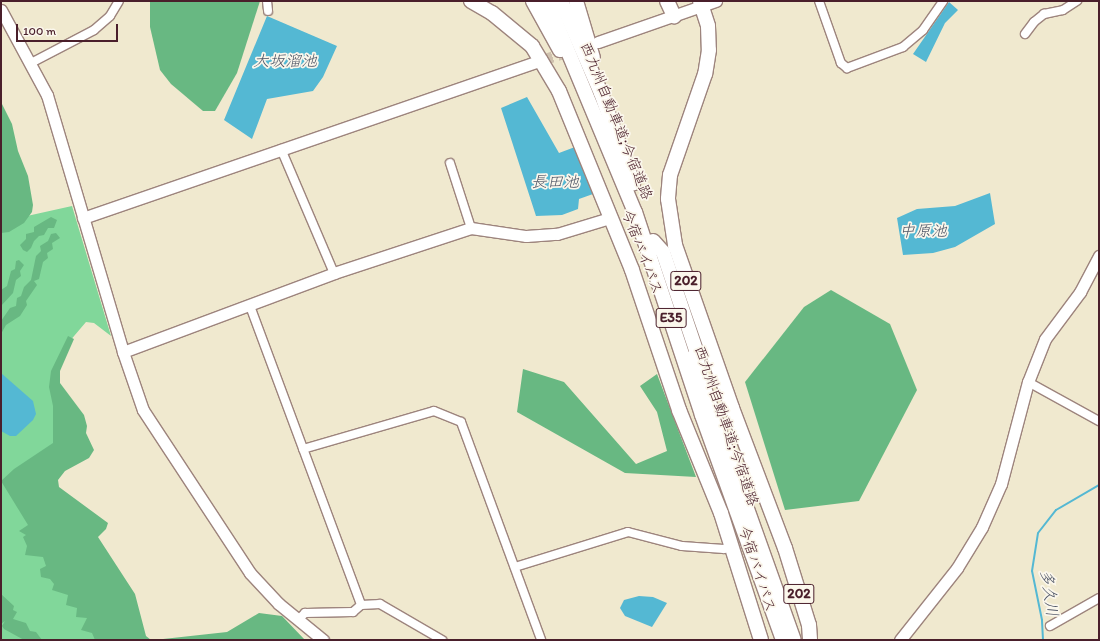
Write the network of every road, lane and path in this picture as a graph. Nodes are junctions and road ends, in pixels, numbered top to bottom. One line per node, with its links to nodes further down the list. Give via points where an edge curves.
1 (120, 1): 21 (street, via 110,16 94,30)
2 (267, 1): 16 (street)
3 (471, 1): 20 (highway, 今宿バイパス, via 492,13 520,35)
4 (533, 1): 25 (highway, via 572,73)
5 (548, 1): 25 (highway, 西九州自動車道;今宿道路 / E35)
6 (561, 1): 22 (highway, 西九州自動車道;今宿道路 / E35)
7 (576, 1): 22 (highway, via 586,30)
8 (667, 1): 17 (highway)
9 (675, 1): 17 (highway)
10 (716, 1): 14 (street)
11 (819, 1): 12 (street, via 841,63 847,68 897,51 923,30)
12 (943, 1)
13 (1077, 1): 18 (street, via 1063,10 1044,14)
14 (701, 3): 17 (street); 50 (highway, 今宿バイパス / 202, via 708,26 709,50 705,74 670,175 668,199 674,245 785,548 808,625)
15 (1, 10): 21 (street)
16 (268, 11)
17 (674, 16): 19 (street)
18 (1025, 34)
19 (598, 42)
20 (542, 60): 23 (street); 27 (highway, 今宿バイパス, via 570,117)
21 (31, 63): 26 (street, via 47,95)
22 (601, 93): 29 (highway, 西九州自動車道;今宿道路 / E35)
23 (281, 149): 26 (street); 31 (street)
24 (450, 163): 28 (street)
25 (635, 212): 29 (highway, 西九州自動車道;今宿道路 / E35)
26 (83, 218): 33 (street)
27 (610, 218): 28 (street, via 557,234 526,236); 38 (highway, 今宿バイパス, via 637,285 678,410)
28 (471, 228): 31 (street)
29 (648, 239): 34 (highway, 西九州自動車道;今宿道路 / E35)
30 (1099, 256): 35 (street, via 1080,292 1045,339)
31 (334, 273): 32 (street)
32 (250, 306): 33 (street); 37 (street)
33 (123, 352): 42 (street, via 143,410 159,439 250,573)
34 (694, 376): 48 (highway, 西九州自動車道;今宿道路 / E35); 49 (highway, 西九州自動車道;今宿道路 / E35)
35 (1028, 382): 36 (street); 51 (street, via 1001,484 982,527 957,568)
36 (1099, 421)
37 (303, 449): 39 (street, via 434,411 461,422); 41 (street)
38 (732, 545): 39 (street, via 724,549 682,546 628,532); 47 (highway, 今宿バイパス)
39 (515, 567): 46 (street)
40 (1099, 598): 43 (street)
41 (361, 605): 42 (street, via 353,612 305,613); 45 (street, via 380,604)
42 (298, 620): 44 (street)
43 (1050, 626)
44 (323, 640)
45 (442, 640)
46 (541, 640)
47 (761, 640)
48 (783, 640)
49 (794, 640)
50 (810, 640)
51 (900, 640)

